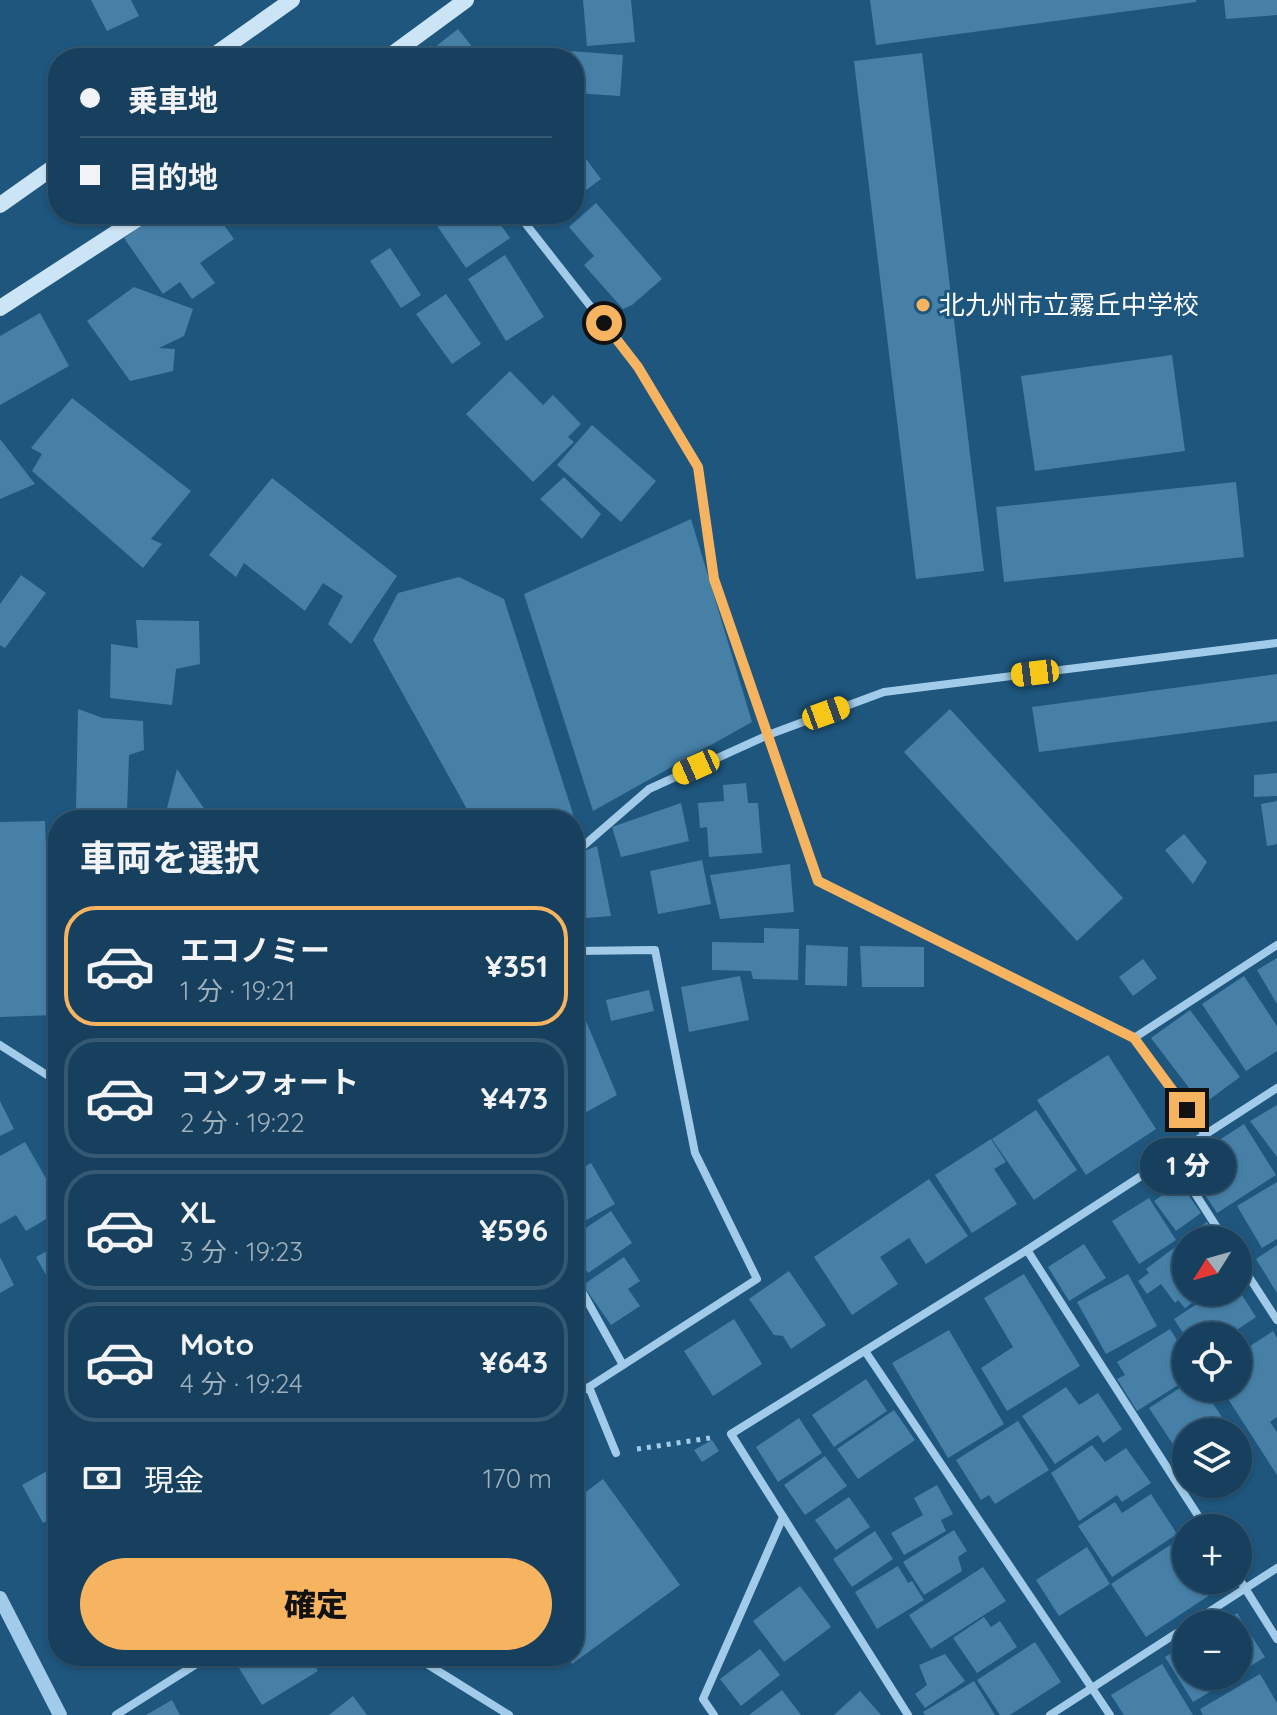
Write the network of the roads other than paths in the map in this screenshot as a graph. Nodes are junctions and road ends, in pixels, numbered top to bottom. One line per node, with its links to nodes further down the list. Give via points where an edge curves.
1 (292, 0): 3 (main road)
2 (466, 0): 4 (main road)
3 (224, 48)
4 (405, 48)
5 (48, 170): 6 (main road)
6 (2, 200)
7 (130, 224): 9 (main road)
8 (526, 224): 11 (street, via 638,367 698,467 714,579)
9 (0, 308)
10 (1277, 643): 11 (street, via 884,692)
11 (768, 735): 12 (street, via 649,789); 15 (street, via 818,881)
12 (584, 845)
13 (1277, 945): 15 (street)
14 (584, 951): 27 (street, via 655,950 695,1153 757,1279)
15 (1134, 1038): 19 (street)
16 (0, 1045): 17 (street)
17 (48, 1076)
18 (1277, 1088): 19 (street)
19 (1205, 1134): 20 (street)
20 (1171, 1156): 21 (street); 22 (street)
21 (1216, 1226)
22 (1027, 1250): 26 (street); 31 (street)
23 (1252, 1282): 25 (street)
24 (584, 1295): 27 (street)
25 (1277, 1320)
26 (865, 1351): 32 (street, via 731,1434); 43 (street)
27 (623, 1365): 28 (street)
28 (589, 1387): 29 (street); 30 (street)
29 (584, 1390)
30 (616, 1453)
31 (1197, 1514)
32 (783, 1517): 47 (street, via 703,1699); 48 (street)
33 (1277, 1568): 34 (street)
34 (1252, 1584)
35 (1236, 1594): 38 (street)
36 (1249, 1594): 40 (street)
37 (0, 1598): 44 (street)
38 (1211, 1610)
39 (1172, 1636): 43 (street)
40 (1277, 1639)
41 (193, 1666): 45 (street)
42 (430, 1666): 46 (street)
43 (1093, 1688): 49 (street); 50 (street)
44 (60, 1715)
45 (116, 1715)
46 (509, 1715)
47 (714, 1715)
48 (908, 1715)
49 (1050, 1715)
50 (1110, 1715)

